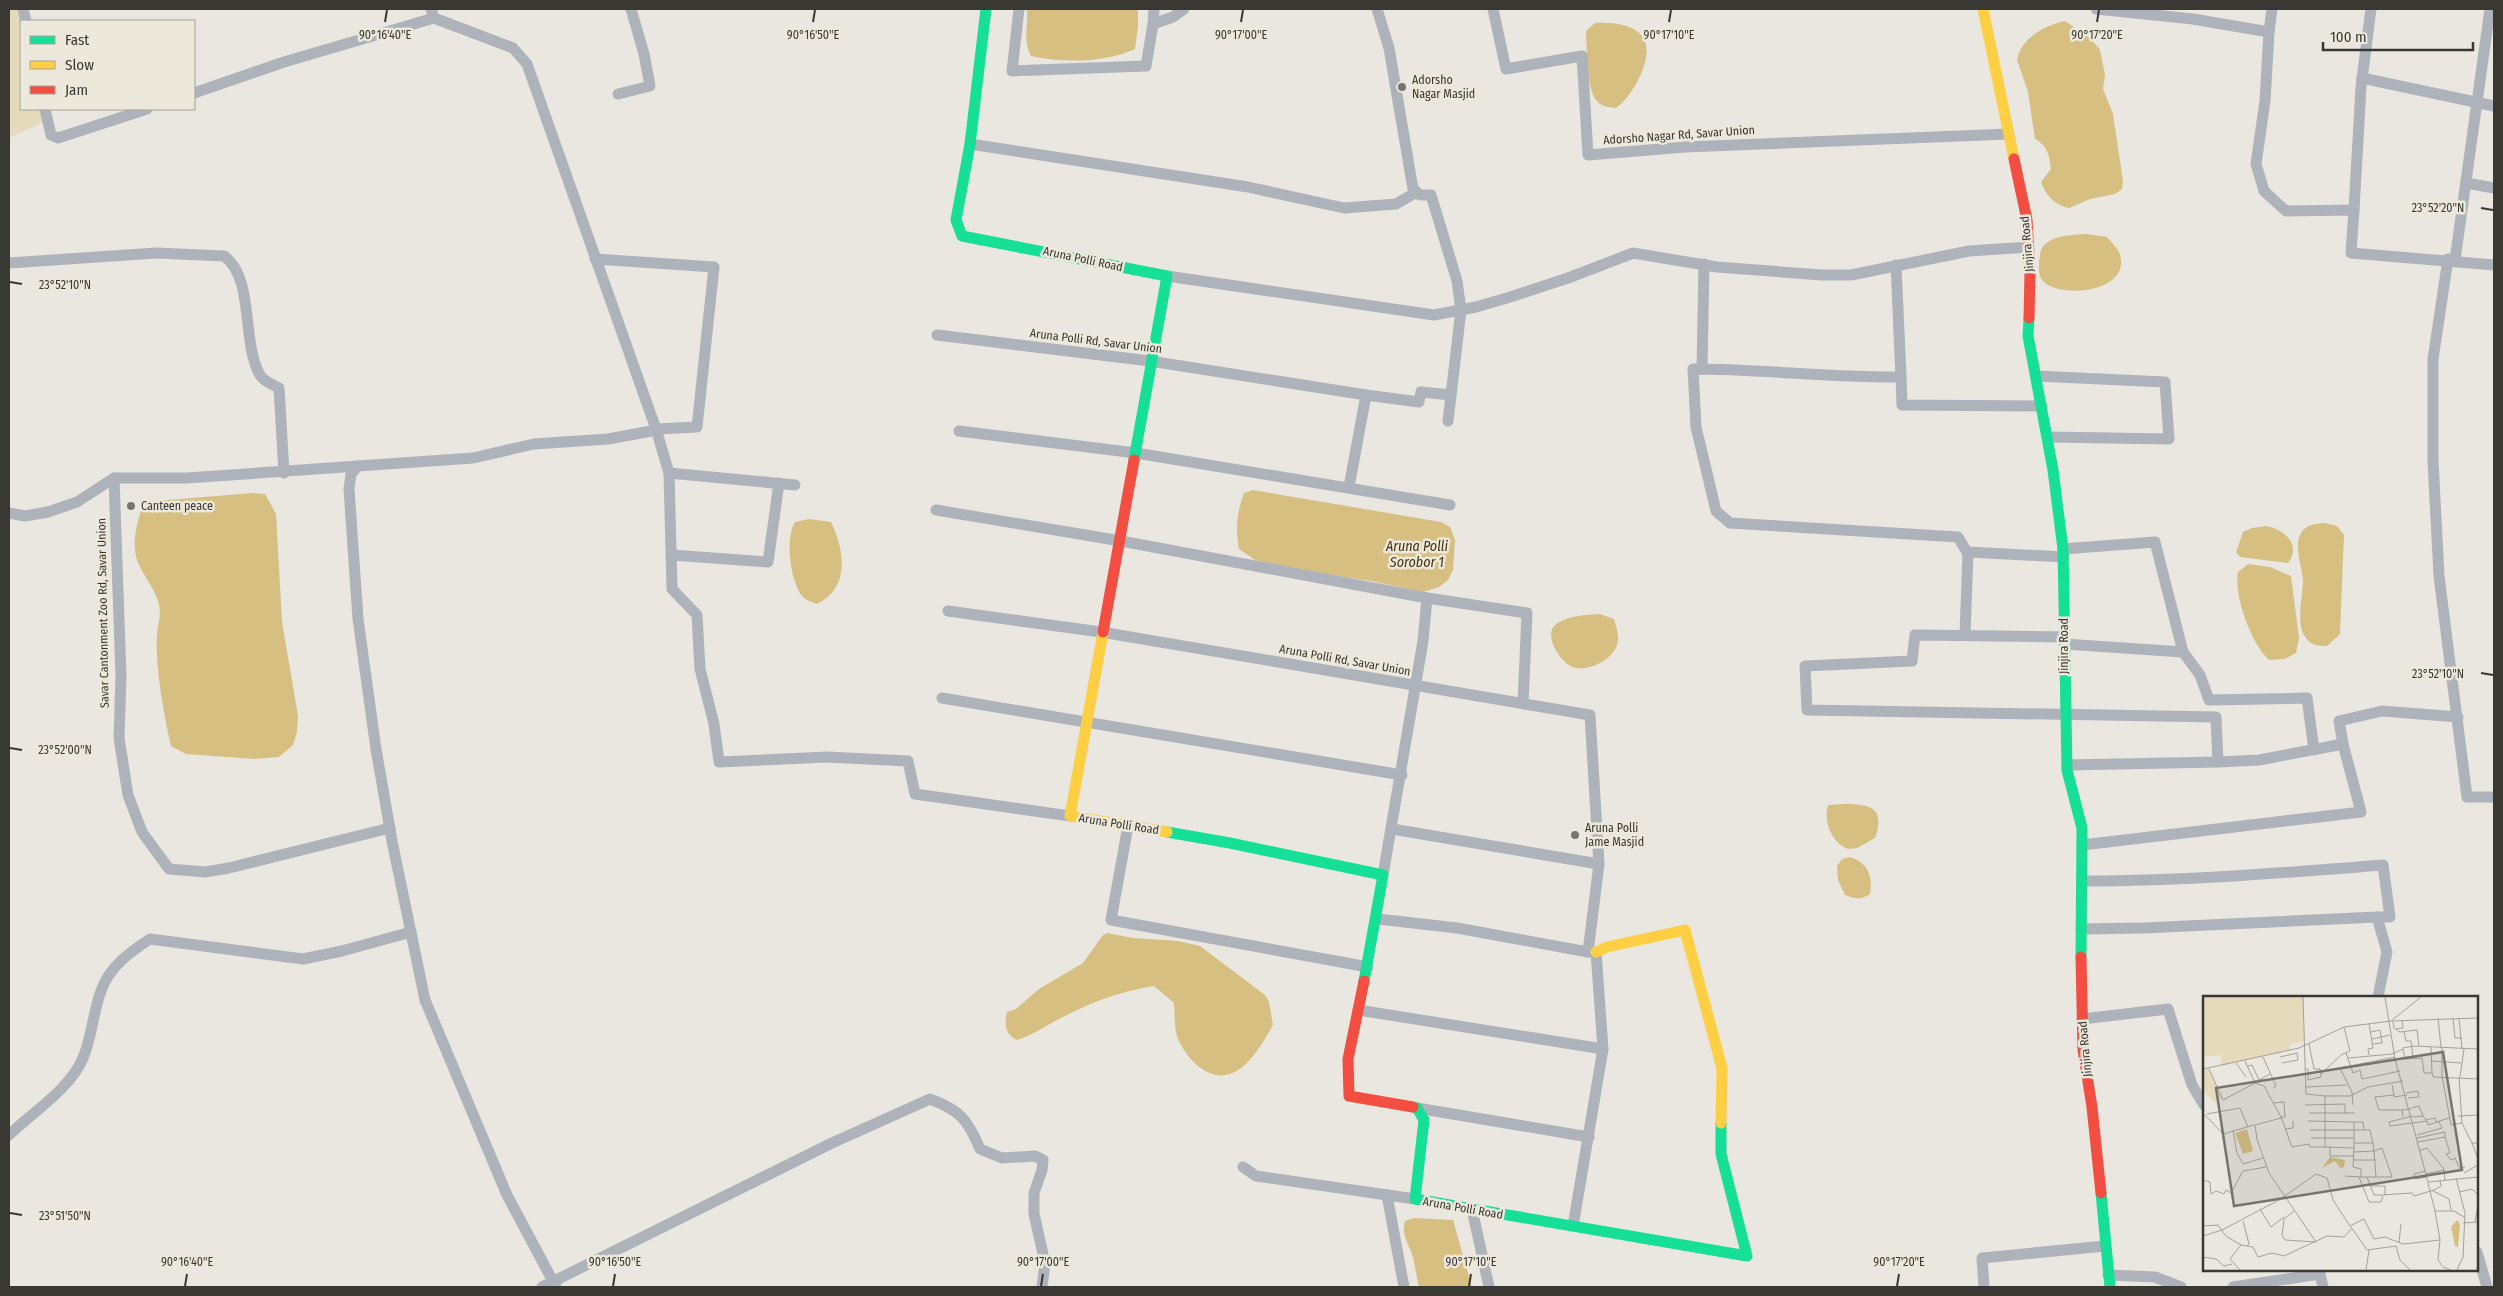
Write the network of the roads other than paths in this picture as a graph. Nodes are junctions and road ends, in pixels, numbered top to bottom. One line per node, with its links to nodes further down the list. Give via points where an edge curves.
1 (631, 9): 19 (street, via 650,86)
2 (986, 9): 25 (street, Aruna Polli Road)
3 (1019, 9): 15 (street, via 1012,71 1146,66)
4 (1154, 9): 15 (street)
5 (1184, 9): 15 (street)
6 (1377, 9): 28 (street, via 1389,48)
7 (1493, 9): 24 (street, Adorsho Nagar Rd, Savar Union, via 1506,69 1582,56 1588,155 1685,146)
8 (1983, 9): 24 (street, Jinjira Road)
9 (2096, 9): 14 (street)
10 (2272, 9): 16 (street)
11 (2371, 9): 17 (street)
12 (2490, 9): 20 (street)
13 (432, 13): 18 (street); 31 (street, via 513,48 526,64)
14 (2168, 13): 16 (street)
15 (1153, 24)
16 (2269, 32): 29 (street, via 2265,101 2256,164 2264,191 2286,211)
17 (2362, 78): 20 (street); 29 (street)
18 (195, 93)
19 (618, 94)
20 (2477, 102): 21 (street); 26 (street)
21 (2494, 106)
22 (45, 110): 23 (street, via 51,135 58,138)
23 (144, 110)
24 (2009, 134): 30 (street, Jinjira Road, via 2027,220)
25 (970, 144): 28 (street, via 1248,187 1344,208 1396,204); 37 (street, Aruna Polli Road, via 956,220 962,236)
26 (2466, 183): 27 (street); 32 (street)
27 (2494, 188)
28 (1415, 193): 38 (street, via 1425,197 1431,195 1457,281)
29 (2354, 210): 32 (street, via 2351,253)
30 (2028, 246): 36 (street, via 1970,251); 42 (street, Jinjira Road, via 2028,336)
31 (595, 259): 48 (street); 48 (street, via 714,267 698,426)
32 (2452, 260): 35 (street); 76 (street, via 2433,359 2433,461 2439,576)
33 (9, 263): 54 (street, via 156,254 224,256 233,262 242,286 250,351 260,377 279,388)
34 (1704, 264): 36 (street, via 1822,275 1852,275); 38 (street, via 1633,253 1568,278); 41 (street)
35 (2494, 264)
36 (1896, 265): 43 (street)
37 (1167, 276): 38 (street, via 1434,315); 40 (street, Aruna Polli Road)
38 (1461, 310): 45 (street)
39 (937, 334): 40 (street, Aruna Polli Rd, Savar Union)
40 (1150, 361): 44 (street, Aruna Polli Rd, Savar Union); 51 (street, Aruna Polli Road)
41 (1702, 369): 43 (street, via 1860,378); 64 (street, via 1693,369 1696,427 1716,511 1730,523 1958,537)
42 (2036, 376): 46 (street, Jinjira Road); 50 (street, via 2165,382 2169,439)
43 (1901, 377): 46 (street, via 1902,405)
44 (1366, 395): 45 (street, Aruna Polli Rd, Savar Union, via 1419,402 1422,392); 58 (street)
45 (1451, 395): 47 (street)
46 (2042, 406): 50 (street, Jinjira Road)
47 (1448, 421)
48 (656, 430): 52 (street, via 608,439 534,444 473,458); 53 (street)
49 (959, 431): 51 (street)
50 (2048, 437): 63 (street, Jinjira Road)
51 (1136, 453): 58 (street); 62 (street, Aruna Polli Road)
52 (358, 466): 54 (street); 86 (street, via 351,474 349,488 358,619)
53 (669, 472): 56 (street); 65 (street)
54 (284, 473): 55 (street)
55 (114, 478): 61 (street, via 77,502 48,512 25,516); 86 (street, Savar Cantonment Zoo Rd, Savar Union, via 121,676 119,738 128,795 142,832 169,868 205,872 229,868)
56 (779, 483): 57 (street); 65 (street, via 768,562)
57 (795, 485)
58 (1349, 487): 59 (street)
59 (1450, 505)
60 (936, 510): 62 (street)
61 (9, 513)
62 (1121, 541): 66 (street); 68 (street, Aruna Polli Road)
63 (2064, 553): 64 (street); 70 (street, Jinjira Road); 71 (street, via 2155,542)
64 (1968, 554): 69 (street)
65 (672, 555): 84 (street, via 672,589 698,615 700,670 714,724 718,762 827,756 908,761 914,794)
66 (1428, 598): 72 (street); 74 (street, via 1527,613)
67 (948, 611): 68 (street, Aruna Polli Rd, Savar Union)
68 (1101, 632): 72 (street, Aruna Polli Rd, Savar Union); 77 (street, Aruna Polli Road)
69 (1965, 635): 70 (street); 75 (street, via 1915,634 1912,661 1805,666 1807,710)
70 (2064, 640): 71 (street); 75 (street, Jinjira Road)
71 (2183, 652): 79 (street, via 2200,674 2209,700 2307,698)
72 (1415, 686): 74 (street, Aruna Polli Rd, Savar Union); 82 (street)
73 (942, 698): 77 (street)
74 (1523, 704): 89 (street, Aruna Polli Rd, Savar Union, via 1590,715)
75 (2064, 714): 80 (street, via 2216,717); 81 (street, Jinjira Road)
76 (2458, 717): 78 (street, via 2382,711 2339,721); 83 (street, via 2467,797)
77 (1086, 722): 82 (street); 84 (street, Aruna Polli Road)
78 (2343, 744): 79 (street); 88 (street, via 2361,812)
79 (2314, 750): 80 (street, via 2259,760)
80 (2218, 762): 81 (street)
81 (2066, 765): 88 (street, Jinjira Road, via 2082,828)
82 (1402, 775): 87 (street)
83 (2494, 797)
84 (1070, 816): 85 (street, Aruna Polli Road)
85 (1128, 826): 90 (street, Aruna Polli Road, via 1230,842); 97 (street, via 1111,920)
86 (390, 828): 95 (street)
87 (1392, 829): 89 (street); 90 (street)
88 (2082, 845): 91 (street, Jinjira Road)
89 (1598, 864): 96 (street)
90 (1384, 875): 93 (street)
91 (2082, 881): 92 (street, via 2263,875 2383,865 2390,917); 94 (street, Jinjira Road)
92 (2377, 917): 94 (street); 98 (street, via 2386,952)
93 (1378, 919): 96 (street, via 1457,928); 97 (street)
94 (2081, 929): 100 (street, Jinjira Road)
95 (411, 932): 104 (street, via 303,959 150,939 132,950 112,969 101,990 83,1059 47,1103); 115 (street, via 425,1000 507,1196)
96 (1592, 952): 101 (street); 110 (street, Aruna Polli Road, via 1685,930 1722,1068 1721,1154 1747,1256)
97 (1368, 967): 99 (street)
98 (2378, 996)
99 (1358, 1010): 101 (street); 103 (street, via 1345,1084 1348,1096)
100 (2082, 1019): 102 (street, via 2168,1009 2192,1085); 111 (street, Jinjira Road)
101 (1603, 1049): 105 (street)
102 (2203, 1104)
103 (1417, 1108): 105 (street); 108 (street, Aruna Polli Road, via 1424,1120)
104 (9, 1135)
105 (1589, 1137): 110 (street)
106 (1243, 1167): 107 (street, via 1256,1176)
107 (1388, 1195): 108 (street); 119 (street)
108 (1415, 1199): 109 (street, Aruna Polli Road)
109 (1472, 1209): 110 (street, Aruna Polli Road); 120 (street)
110 (1573, 1226)
111 (2105, 1246): 114 (street, Jinjira Road); 121 (street, via 1982,1258)
112 (2478, 1255): 125 (street)
113 (2320, 1272): 123 (street); 124 (street)
114 (2109, 1281): 122 (street, via 2155,1277)
115 (555, 1285): 117 (street); 118 (street, via 832,1142 930,1099 958,1112 970,1124 980,1149 1002,1158 1035,1156 1043,1160 1034,1193 1034,1214 1045,1263)
116 (2494, 1285): 125 (street)
117 (542, 1287)
118 (1042, 1287)
119 (1404, 1287)
120 (1489, 1287)
121 (1984, 1287)
122 (2181, 1287)
123 (2240, 1287)
124 (2323, 1287)
125 (2488, 1287)

